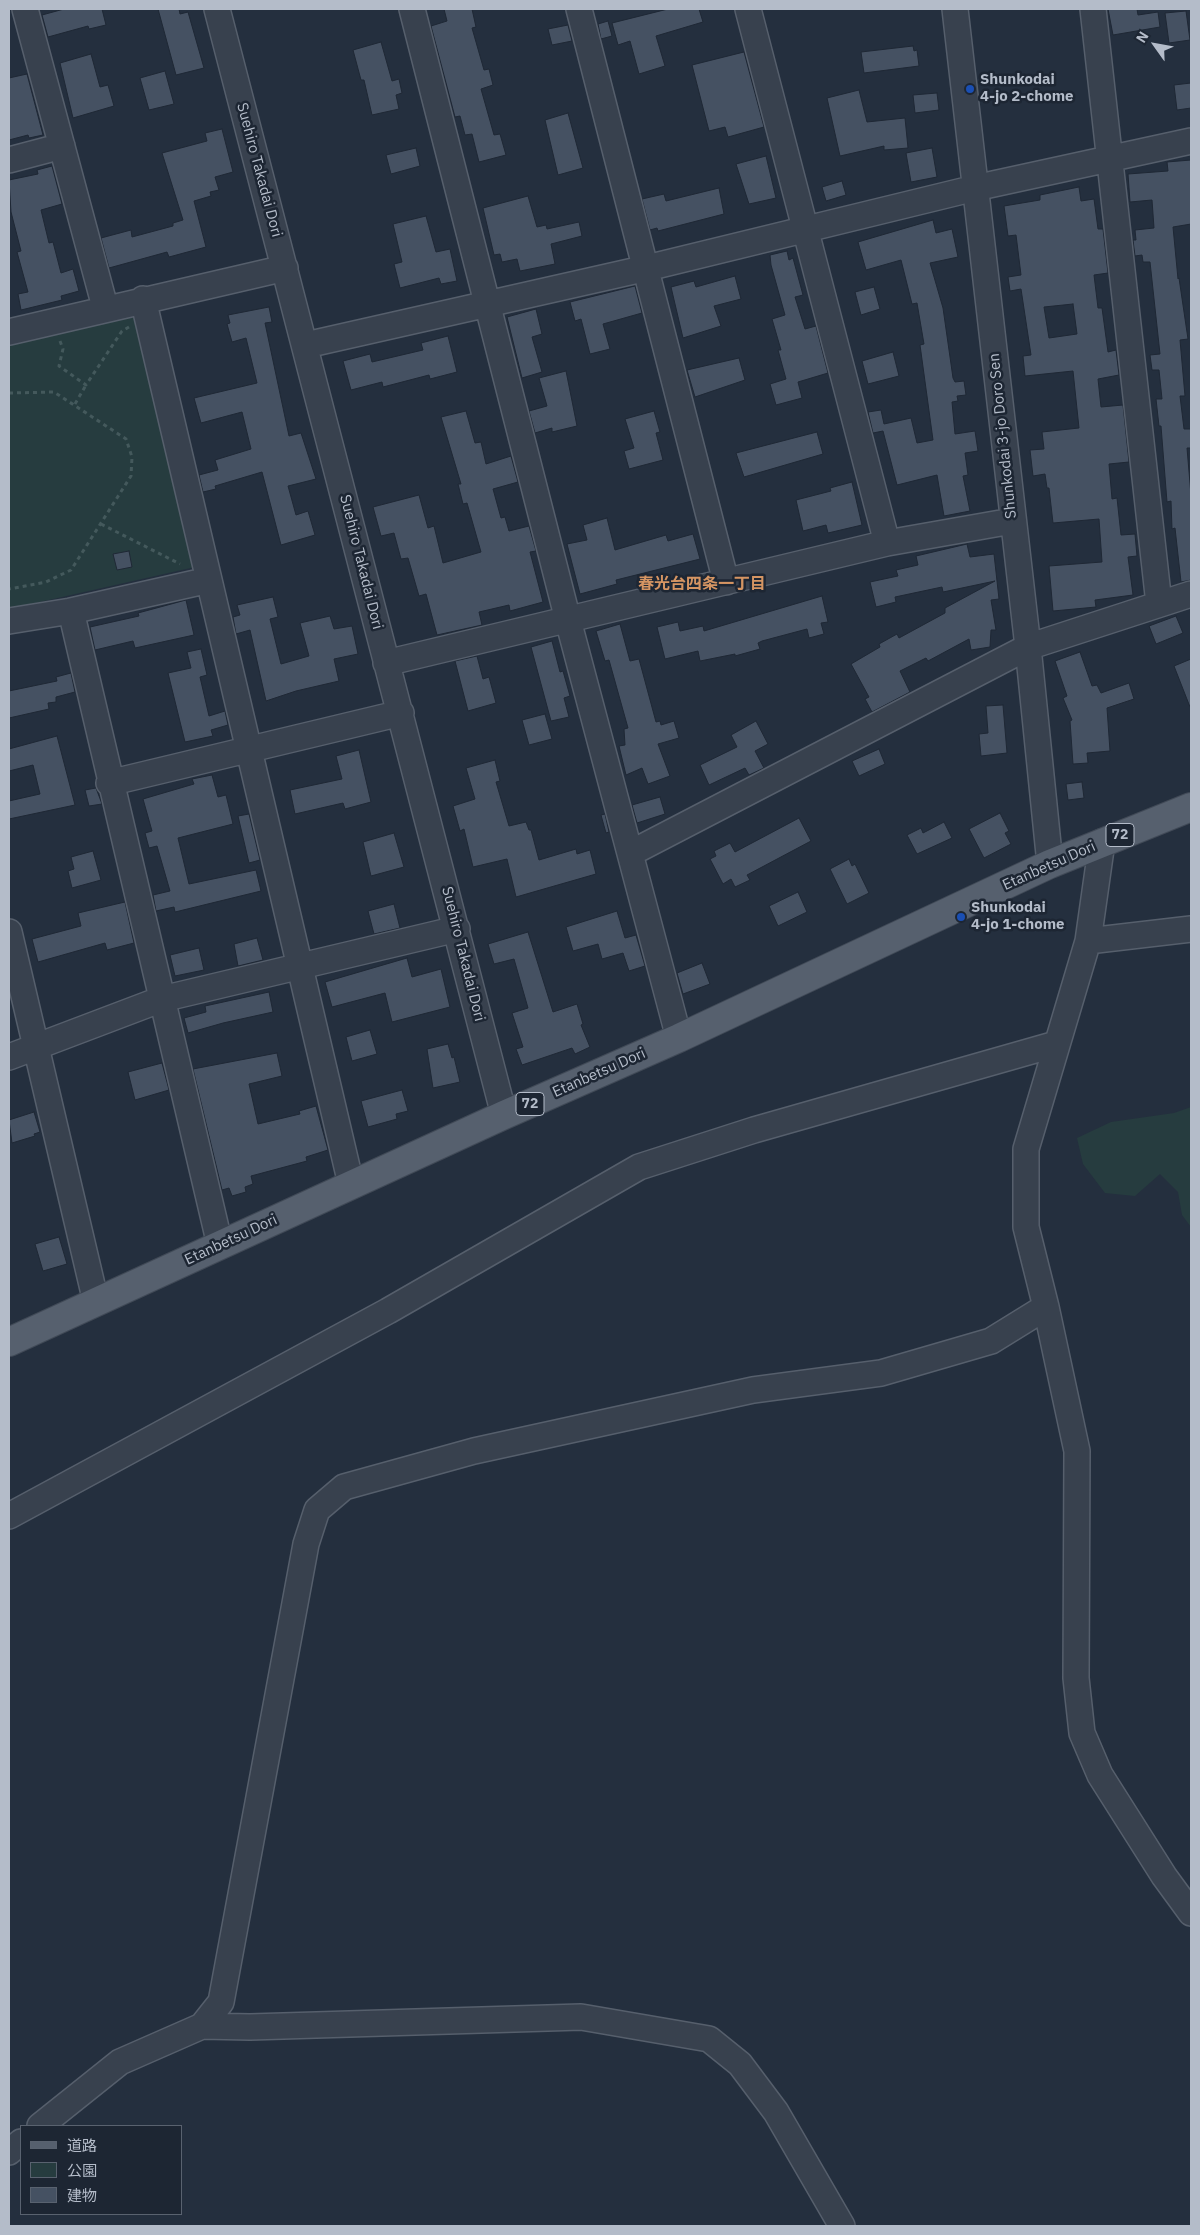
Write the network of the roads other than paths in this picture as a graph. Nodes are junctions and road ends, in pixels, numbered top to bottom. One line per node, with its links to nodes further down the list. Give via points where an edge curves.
1 (25, 9): 9 (street)
2 (217, 9): 14 (street, Suehiro Takadai Dori)
3 (412, 9): 16 (street)
4 (579, 9): 15 (street)
5 (748, 9): 13 (street)
6 (955, 9): 12 (street, Shunkodai 3-jo Doro Sen)
7 (1093, 9): 11 (street)
8 (1191, 141): 11 (street)
9 (62, 146): 10 (street); 17 (street)
10 (9, 160)
11 (1110, 160): 12 (street); 26 (street)
12 (975, 188): 13 (street); 21 (street, Shunkodai 3-jo Doro Sen)
13 (805, 230): 15 (street); 22 (street)
14 (284, 268): 18 (street); 20 (street, Suehiro Takadai Dori)
15 (647, 268): 16 (street); 24 (street)
16 (488, 302): 20 (street); 28 (street)
17 (105, 308): 18 (street); 19 (street)
18 (146, 308): 23 (street)
19 (9, 332)
20 (306, 345): 31 (street, Suehiro Takadai Dori)
21 (1012, 521): 22 (street); 30 (street, Shunkodai 3-jo Doro Sen)
22 (887, 543): 24 (street)
23 (208, 572): 27 (street); 33 (street)
24 (726, 582): 28 (street)
25 (1191, 594): 26 (street)
26 (1159, 604): 30 (street)
27 (70, 611): 29 (street); 34 (street)
28 (568, 620): 31 (street); 37 (street)
29 (9, 621)
30 (1028, 647): 37 (street); 38 (street, Shunkodai 3-jo Doro Sen)
31 (386, 663): 32 (street, Suehiro Takadai Dori)
32 (401, 713): 33 (street); 39 (street, Suehiro Takadai Dori)
33 (249, 750): 34 (street); 43 (street)
34 (109, 783): 44 (street)
35 (1191, 807): 36 (main road, Etanbetsu Dori / 72)
36 (1102, 842): 38 (main road, Etanbetsu Dori / 72); 42 (street)
37 (631, 853): 45 (street)
38 (1050, 864): 45 (main road, Etanbetsu Dori / 72)
39 (457, 929): 43 (street); 49 (street, Suehiro Takadai Dori)
40 (1191, 929): 42 (street)
41 (9, 932): 47 (street)
42 (1088, 941): 46 (street)
43 (300, 966): 44 (street); 50 (street)
44 (162, 999): 47 (street); 51 (street)
45 (679, 1038): 49 (main road, Etanbetsu Dori / 72)
46 (1056, 1044): 53 (street, via 1026,1149 1026,1227); 55 (street, via 754,1130 639,1167 388,1311)
47 (37, 1046): 48 (street); 52 (street)
48 (9, 1057)
49 (504, 1115): 50 (main road, Etanbetsu Dori / 72)
50 (352, 1184): 51 (main road, Etanbetsu Dori / 72)
51 (220, 1245): 52 (main road, Etanbetsu Dori / 72)
52 (96, 1302): 54 (main road, Etanbetsu Dori / 72)
53 (1046, 1307): 56 (street, via 1077,1451 1076,1678 1082,1733 1100,1775); 57 (street, via 991,1341 881,1373 752,1390 474,1451 344,1487 316,1510 306,1544 221,2002)
54 (9, 1342)
55 (9, 1516)
56 (1191, 1914)
57 (202, 2026): 58 (street, via 120,2062); 61 (street, via 581,2017 709,2039 740,2064 776,2112)
58 (41, 2125)
59 (20, 2143): 60 (street)
60 (9, 2152)
61 (842, 2226)

